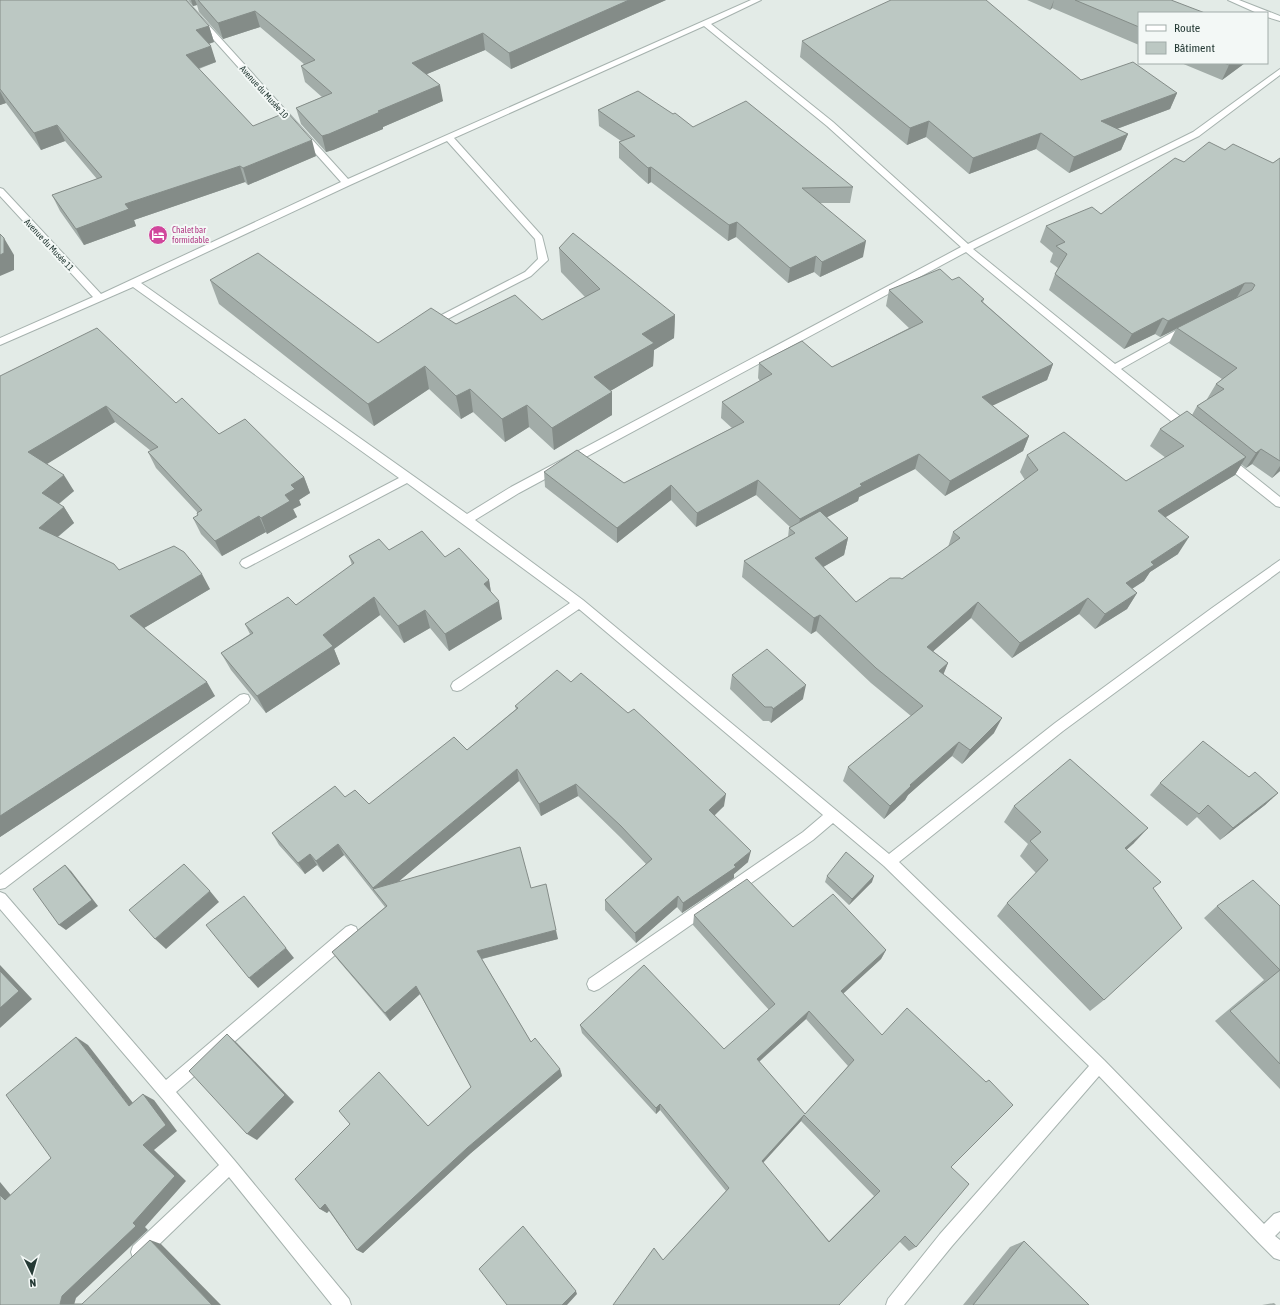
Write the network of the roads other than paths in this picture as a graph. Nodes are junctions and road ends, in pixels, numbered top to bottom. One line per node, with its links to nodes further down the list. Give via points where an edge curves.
1 (182, 0): 10 (street, Avenue du Musée 10, via 194,10)
2 (757, 0): 7 (street)
3 (1232, 0): 4 (street)
4 (1261, 12)
5 (1268, 15): 6 (street)
6 (1280, 19)
7 (705, 24): 9 (street); 12 (street, via 830,124)
8 (1280, 71): 12 (street, via 1196,134)
9 (449, 138): 10 (street); 16 (street, via 539,238 543,260 528,274)
10 (347, 183): 13 (street)
11 (0, 191): 14 (street, Avenue du Musée 11)
12 (967, 248): 18 (street); 23 (street, via 515,490)
13 (134, 283): 14 (street); 21 (street)
14 (99, 298): 17 (street)
15 (1199, 322): 18 (street)
16 (423, 328)
17 (0, 342)
18 (1113, 369): 19 (street)
19 (1193, 433)
20 (1218, 453): 22 (street)
21 (408, 478): 23 (street); 24 (street)
22 (1280, 502)
23 (467, 520): 26 (street)
24 (246, 563)
25 (1280, 565): 30 (street, via 1059,728)
26 (579, 603): 27 (street); 29 (street)
27 (457, 686)
28 (244, 699): 31 (street)
29 (833, 815): 30 (street); 34 (street, via 808,836)
30 (889, 862): 35 (street)
31 (0, 883)
32 (0, 899): 36 (street)
33 (351, 932): 36 (street)
34 (594, 984)
35 (1099, 1065): 39 (street); 43 (street, via 946,1240)
36 (165, 1091): 37 (street)
37 (230, 1166): 41 (street); 42 (street)
38 (1280, 1220): 39 (street)
39 (1264, 1236): 40 (street)
40 (1280, 1252)
41 (128, 1262)
42 (343, 1305)
43 (894, 1305)

